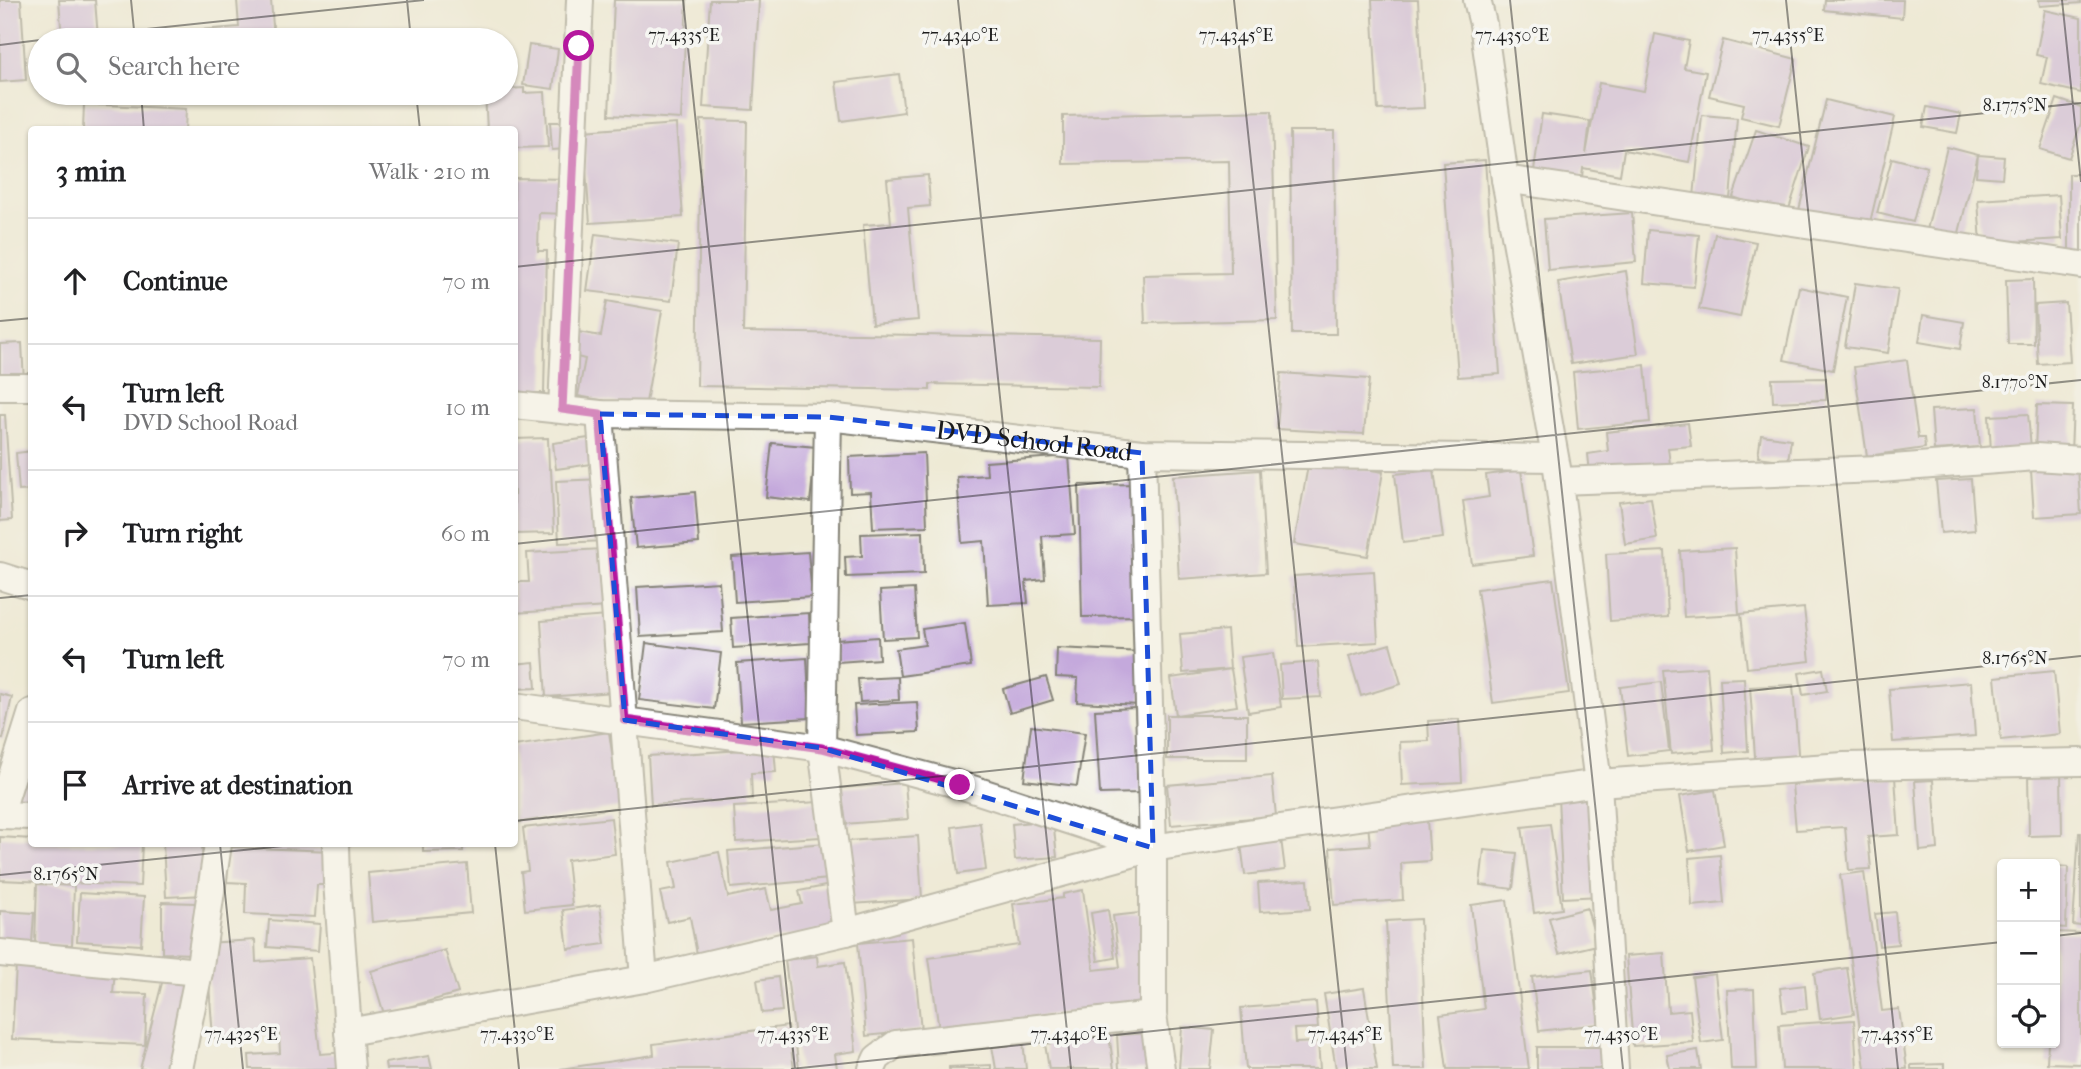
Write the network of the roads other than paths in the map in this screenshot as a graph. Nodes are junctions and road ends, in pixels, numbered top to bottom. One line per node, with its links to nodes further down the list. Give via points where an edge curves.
1 (580, 0): 8 (street)
2 (1477, 0): 3 (street)
3 (1505, 179): 4 (street); 13 (street)
4 (2081, 265)
5 (0, 387): 6 (street)
6 (28, 387)
7 (518, 405): 8 (street, DVD School Road)
8 (562, 409): 9 (street, DVD School Road)
9 (600, 414): 10 (street, DVD School Road); 17 (street)
10 (828, 417): 11 (street, DVD School Road); 19 (street)
11 (1142, 453): 13 (street, DVD School Road); 26 (street)
12 (2081, 460): 13 (street, DVD School Road, via 2036,457 1880,469)
13 (1556, 469): 21 (street)
14 (0, 576): 15 (street)
15 (28, 585)
16 (518, 707): 17 (street)
17 (625, 720): 19 (street); 30 (street)
18 (28, 725): 22 (street)
19 (822, 748): 26 (street, via 960,785); 27 (street)
20 (2081, 762): 21 (street, via 1844,766)
21 (1598, 783): 26 (street); 37 (street)
22 (0, 814): 23 (street)
23 (28, 816)
24 (218, 847): 29 (street)
25 (337, 847): 32 (street)
26 (1153, 848): 27 (street); 31 (street)
27 (846, 932): 30 (street)
28 (0, 953): 29 (street)
29 (199, 972): 33 (street)
30 (644, 979): 32 (street)
31 (1153, 1015): 35 (street, via 896,1044 877,1058); 36 (street)
32 (348, 1032): 34 (street)
33 (178, 1069)
34 (352, 1069)
35 (872, 1069)
36 (1161, 1069)
37 (1615, 1069)

